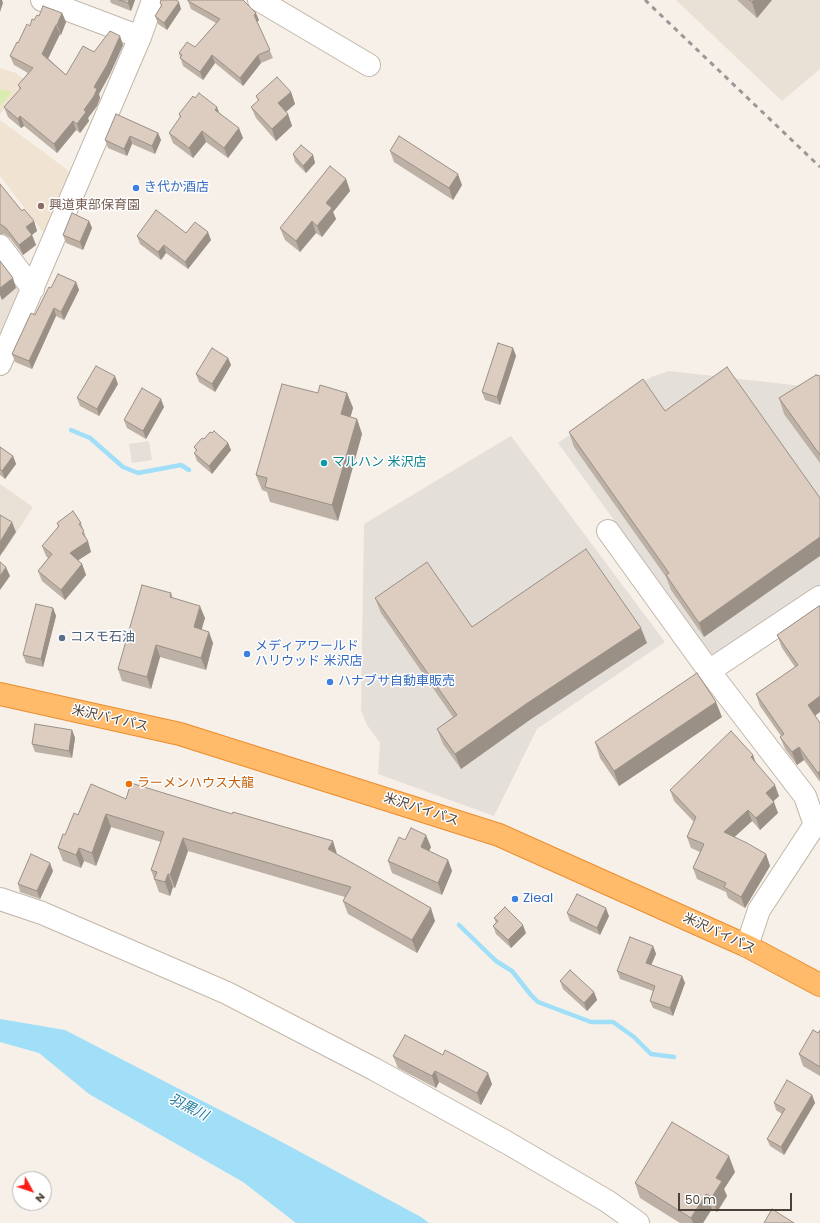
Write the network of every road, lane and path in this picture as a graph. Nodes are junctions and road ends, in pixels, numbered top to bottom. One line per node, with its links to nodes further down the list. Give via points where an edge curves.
1 (42, 0): 4 (street)
2 (153, 0): 4 (street)
3 (259, 0): 5 (street)
4 (140, 38): 7 (street)
5 (369, 65)
6 (0, 246): 7 (street)
7 (33, 289): 8 (street)
8 (3, 351)
9 (608, 531): 11 (street)
10 (820, 597): 11 (street)
11 (709, 671): 13 (street, via 805,796)
12 (0, 694): 15 (highway, 米沢バイパス, via 180,734 499,835)
13 (818, 822): 15 (street, via 759,910)
14 (0, 899): 17 (street, via 42,913 227,993 374,1069 506,1142 607,1201)
15 (747, 946): 16 (highway, 米沢バイパス)
16 (820, 985)
17 (638, 1223)

